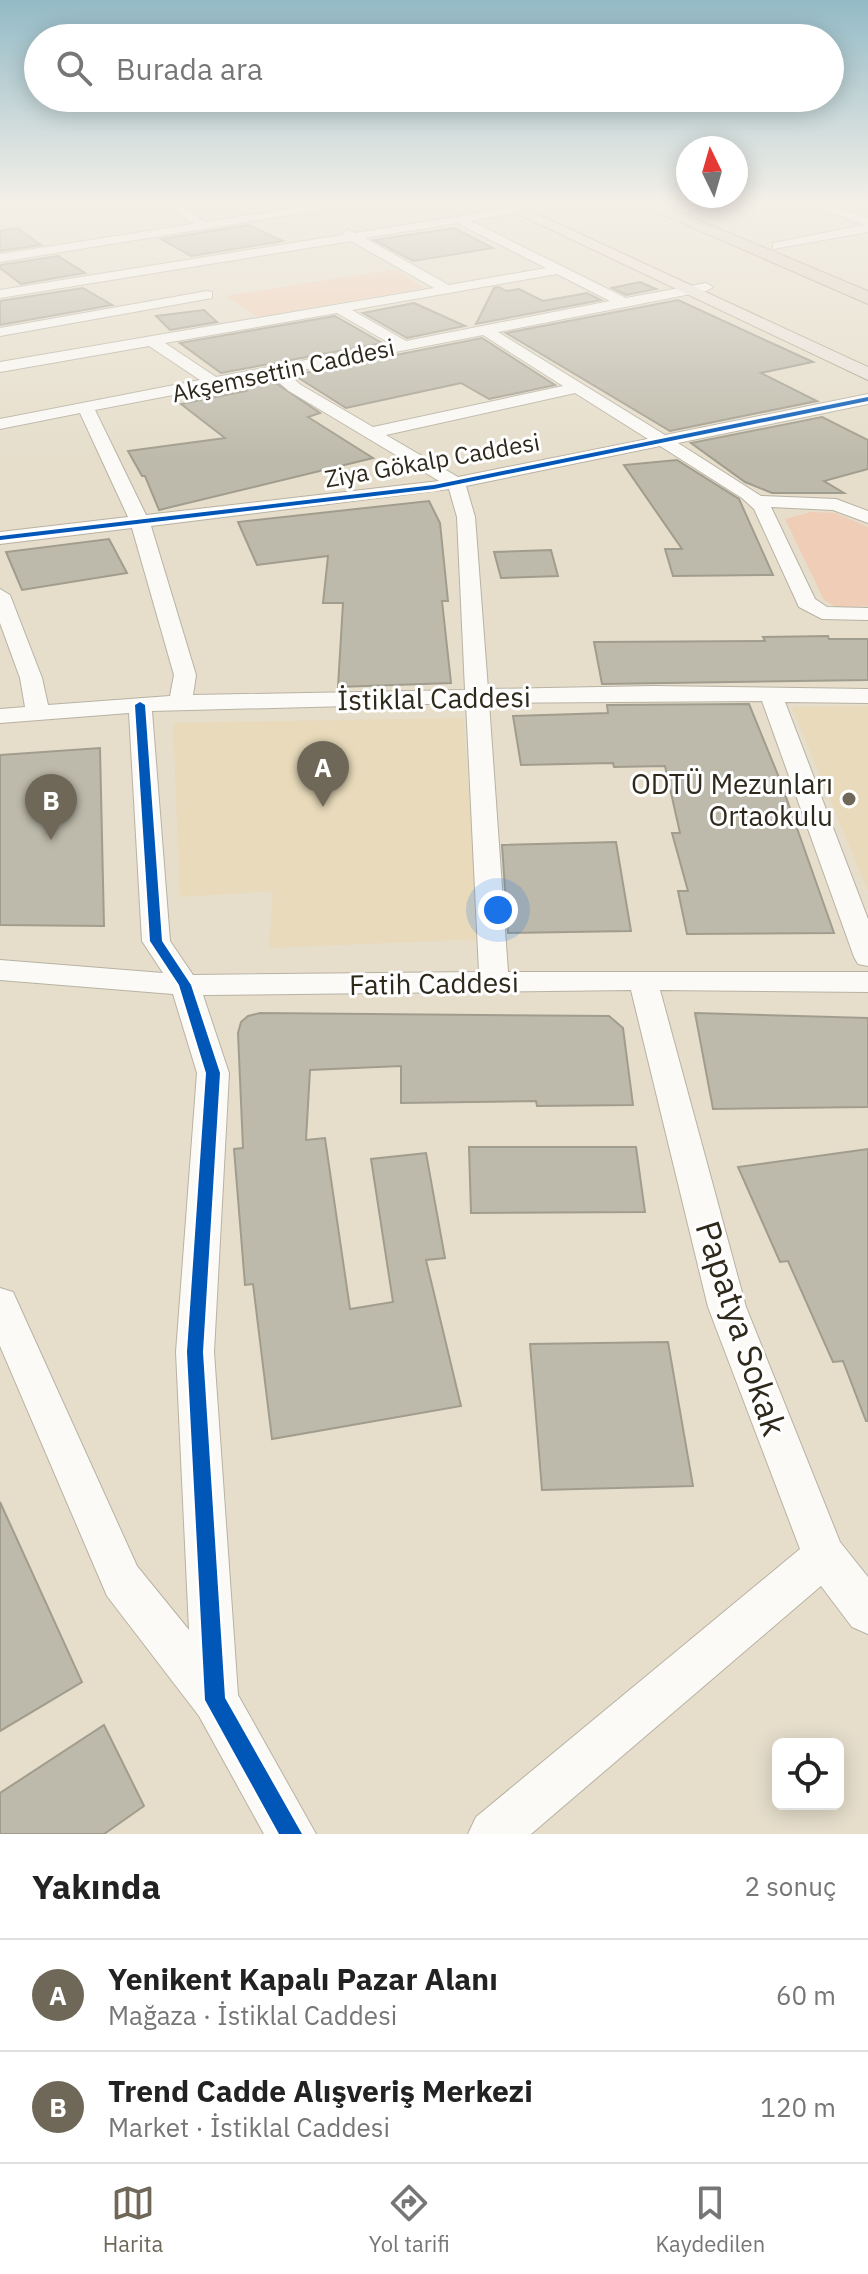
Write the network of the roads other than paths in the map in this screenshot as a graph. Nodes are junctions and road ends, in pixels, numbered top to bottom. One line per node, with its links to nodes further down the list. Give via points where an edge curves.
1 (33, 288): 12 (street)
2 (201, 288): 15 (street)
3 (444, 288): 11 (street)
4 (461, 288): 11 (street)
5 (594, 288): 14 (street)
6 (682, 288): 10 (main road)
7 (700, 288): 10 (street, Akşemsettin Caddesi)
8 (707, 288): 22 (main road)
9 (843, 288): 13 (highway)
10 (685, 289): 14 (street, Akşemsettin Caddesi); 25 (main road)
11 (448, 290): 16 (street)
12 (0, 294)
13 (868, 298)
14 (622, 302): 18 (street, Akşemsettin Caddesi)
15 (218, 303): 17 (street); 19 (street)
16 (340, 309): 17 (street); 21 (street)
17 (249, 324): 20 (street)
18 (485, 330): 21 (street, Akşemsettin Caddesi); 27 (street)
19 (0, 332)
20 (152, 341): 23 (street); 26 (street)
21 (405, 346): 24 (street, Akşemsettin Caddesi)
22 (868, 363)
23 (0, 367)
24 (276, 372): 26 (street, Akşemsettin Caddesi); 31 (street)
25 (868, 374)
26 (216, 384): 29 (street, Akşemsettin Caddesi)
27 (579, 387): 31 (street); 32 (street)
28 (868, 399): 32 (street, Ziya Gökalp Caddesi)
29 (86, 409): 30 (street, Akşemsettin Caddesi); 36 (street)
30 (0, 424)
31 (370, 433): 33 (street)
32 (664, 440): 33 (street, Ziya Gökalp Caddesi); 34 (street)
33 (456, 483): 36 (street, Ziya Gökalp Caddesi); 42 (street, via 466,517)
34 (755, 501): 35 (street, via 836,505); 39 (street, via 806,603 822,613)
35 (868, 517)
36 (140, 522): 37 (street, Ziya Gökalp Caddesi); 43 (street, via 185,675)
37 (0, 538)
38 (0, 595): 45 (street, via 31,678)
39 (868, 614)
40 (771, 695): 41 (street, İstiklal Caddesi); 42 (street, İstiklal Caddesi); 47 (street)
41 (868, 696)
42 (476, 697): 43 (street, İstiklal Caddesi); 51 (street)
43 (181, 702): 44 (street, İstiklal Caddesi)
44 (140, 705): 45 (street, İstiklal Caddesi); 52 (street, via 156,941)
45 (37, 711): 46 (street, İstiklal Caddesi)
46 (0, 716)
47 (868, 957)
48 (0, 970): 52 (street, Fatih Caddesi)
49 (643, 980): 50 (street, Fatih Caddesi); 51 (street, Fatih Caddesi); 54 (street, Papatya Sokak, via 727,1307)
50 (868, 982)
51 (494, 983): 52 (street, Fatih Caddesi)
52 (185, 985): 56 (street, via 213,1073 195,1352)
53 (0, 1303): 56 (street, via 122,1581)
54 (824, 1556): 55 (street, Papatya Sokak); 58 (street)
55 (868, 1612)
56 (215, 1700): 57 (street)
57 (291, 1834)
58 (493, 1834)

